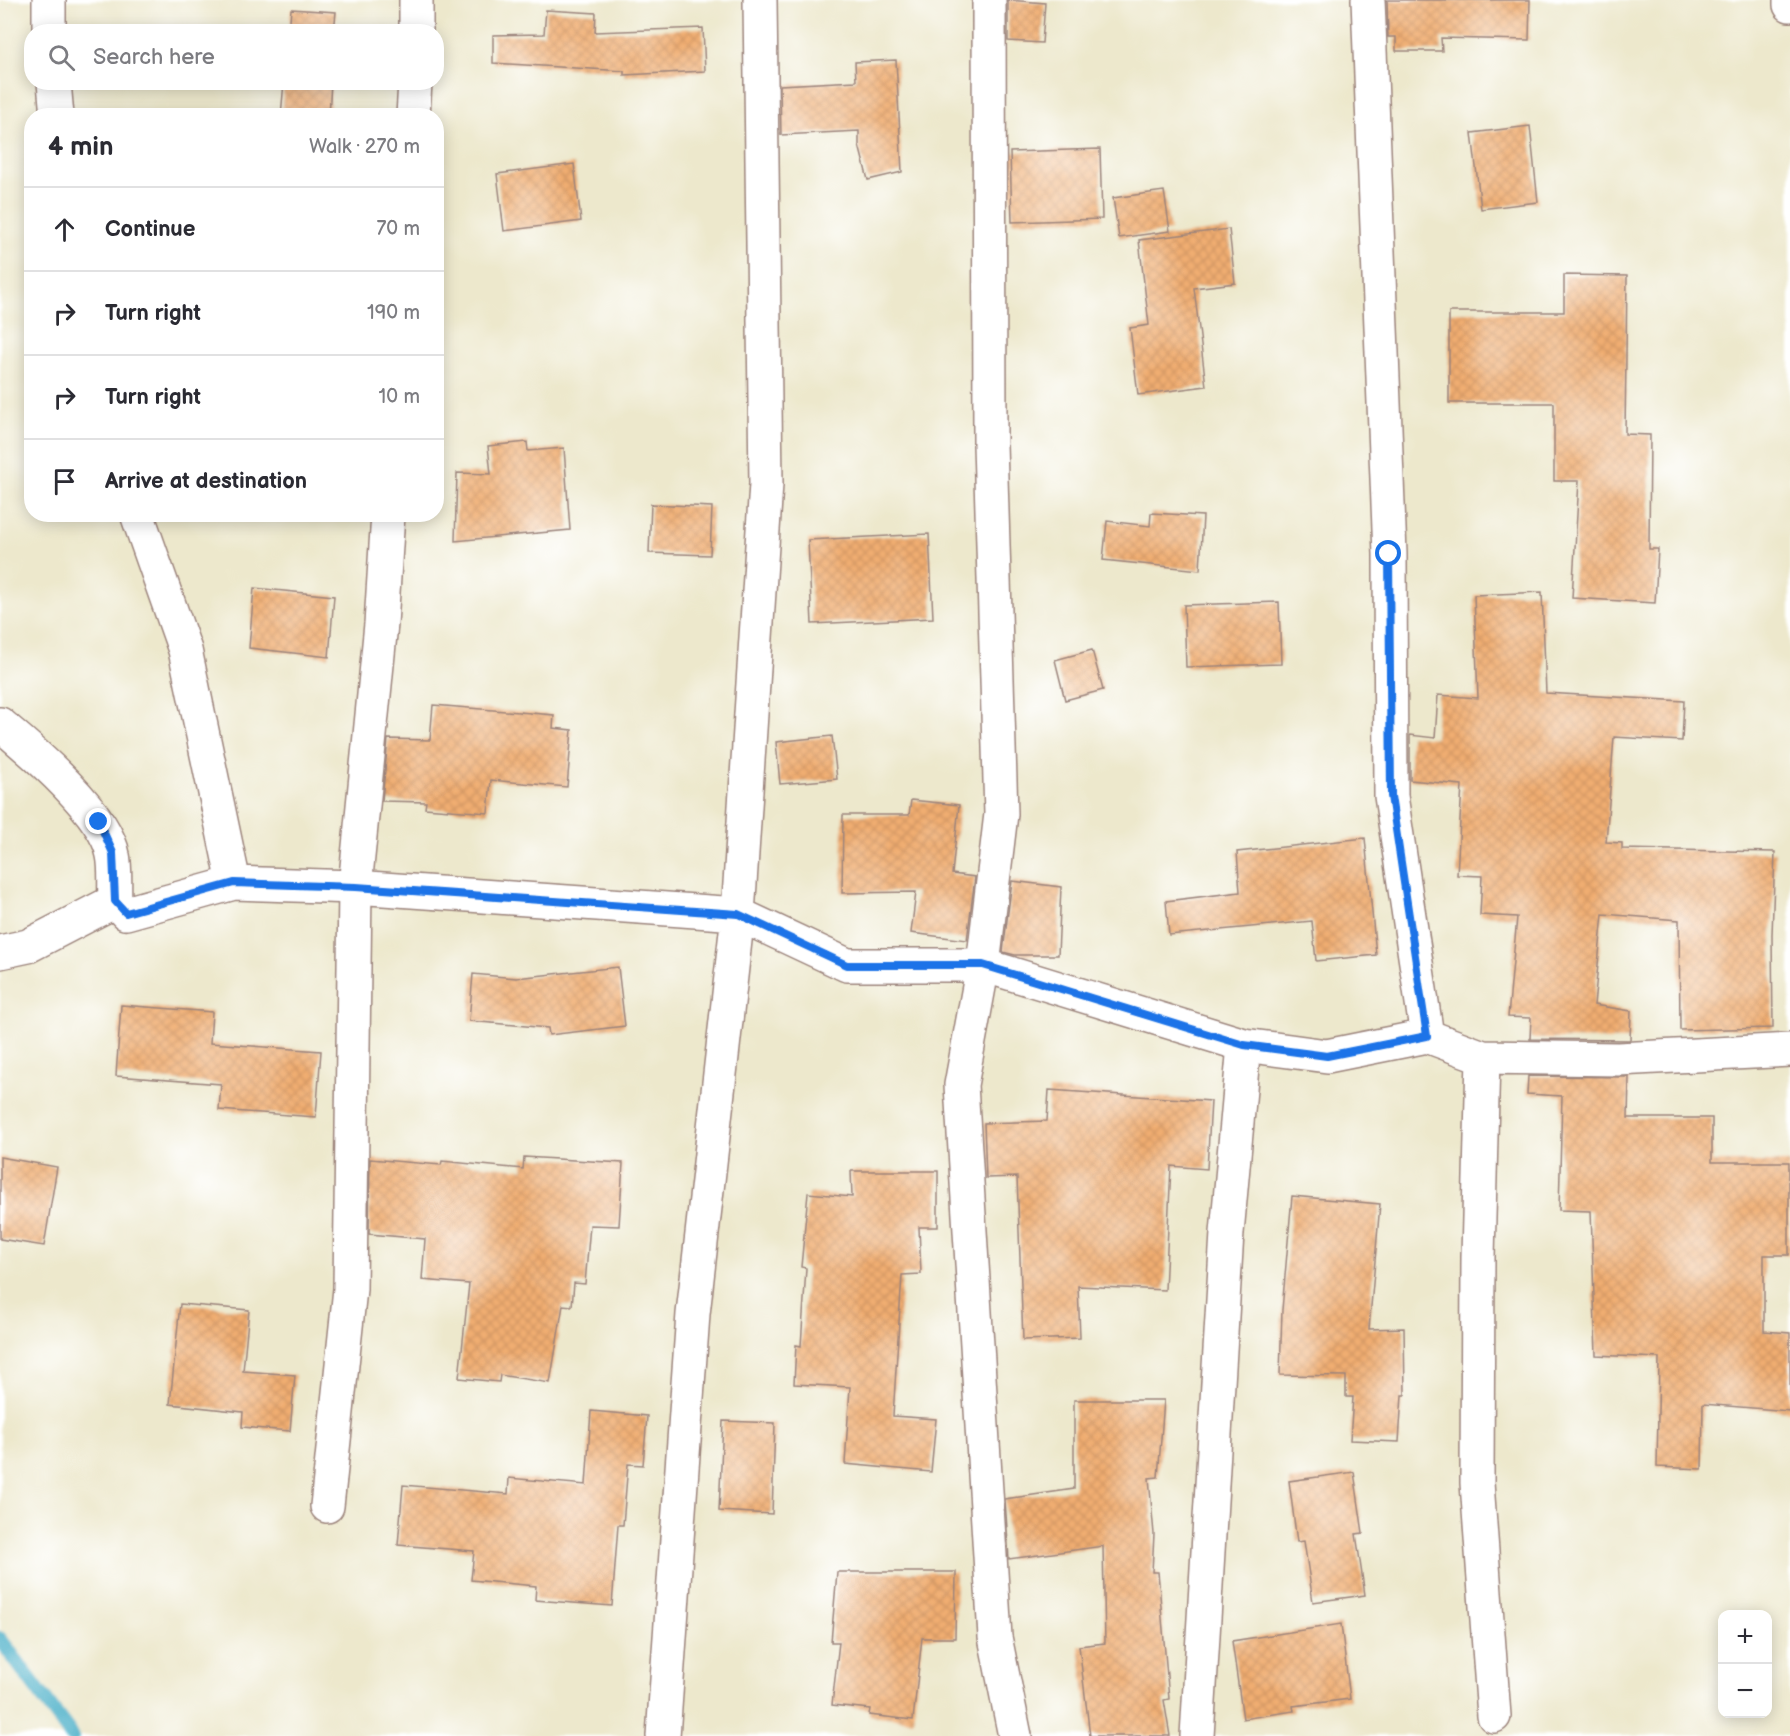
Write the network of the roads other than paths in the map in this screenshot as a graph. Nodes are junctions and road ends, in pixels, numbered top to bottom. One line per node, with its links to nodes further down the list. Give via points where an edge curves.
1 (50, 0): 8 (street)
2 (417, 0): 9 (street)
3 (760, 0): 20 (street, via 766,484)
4 (989, 0): 22 (street, via 990,444 1001,814)
5 (1368, 0): 23 (street, via 1389,542 1391,796)
6 (1790, 0): 7 (street)
7 (1790, 4)
8 (49, 24)
9 (416, 24)
10 (55, 90): 12 (street)
11 (415, 90): 13 (street)
12 (56, 108)
13 (413, 108)
14 (140, 522): 17 (street, via 185,651)
15 (387, 522): 18 (street)
16 (0, 724): 19 (street, via 99,822 113,853)
17 (234, 883): 18 (street); 19 (street, via 126,913)
18 (356, 887): 20 (street); 27 (street, via 350,1289)
19 (115, 901): 21 (street, via 28,946)
20 (738, 914): 22 (street, via 847,965); 29 (street, via 693,1314)
21 (0, 952)
22 (983, 965): 24 (street); 30 (street, via 961,1085 995,1637)
23 (1427, 1036): 24 (street, via 1327,1056); 26 (street)
24 (1244, 1045): 31 (street, via 1227,1233)
25 (1790, 1050): 26 (street, via 1618,1059)
26 (1483, 1057): 28 (street, via 1477,1483)
27 (327, 1506)
28 (1494, 1716)
29 (663, 1736)
30 (1015, 1736)
31 (1197, 1736)

